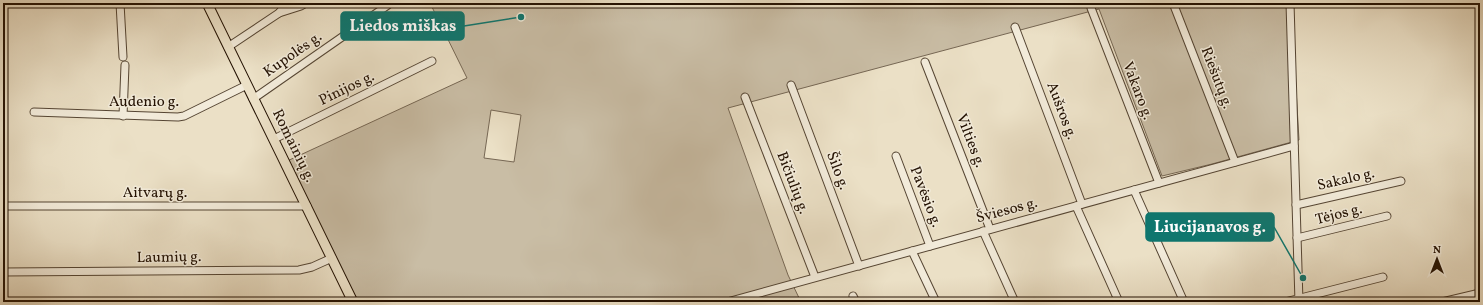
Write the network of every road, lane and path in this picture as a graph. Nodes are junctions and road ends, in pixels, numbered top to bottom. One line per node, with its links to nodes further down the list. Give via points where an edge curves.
1 (120, 3): 19 (street)
2 (207, 3): 11 (main road, Romainių g.)
3 (287, 3): 9 (street)
4 (306, 3): 9 (street)
5 (1173, 3): 23 (street, Riešutų g.)
6 (1290, 3): 21 (street)
7 (388, 5): 17 (street, Kupolės g.)
8 (1091, 8): 25 (street, Vakaro g.)
9 (279, 13): 11 (street)
10 (1015, 27): 27 (street, Aušros g.)
11 (228, 47): 14 (main road, Romainių g.)
12 (432, 61): 20 (street, Pinijos g.)
13 (925, 62): 32 (street, Vilties g.)
14 (247, 85): 17 (main road, Romainių g.); 19 (street, Audenio g., via 184,116)
15 (791, 85): 37 (street, Šilo g.)
16 (745, 97): 39 (street, Bičiulių g.)
17 (253, 99): 20 (main road, Romainių g.)
18 (34, 112): 19 (street, Audenio g.)
19 (124, 116)
20 (274, 139): 30 (main road, Romainių g.)
21 (1294, 146): 23 (street, Šviesos g.); 28 (street)
22 (896, 156): 34 (street, Pavėsio g.)
23 (1235, 162): 25 (street, Šviesos g.)
24 (1401, 181): 28 (street, Sakalo g.)
25 (1159, 183): 26 (street, Šviesos g.)
26 (1134, 190): 27 (street, Šviesos g.); 48 (street)
27 (1079, 205): 32 (street, Šviesos g.); 47 (street, Aušros g.)
28 (1296, 205): 33 (street)
29 (3, 206): 30 (street, Aitvarų g.)
30 (307, 206): 36 (main road, Romainių g.)
31 (1387, 216): 33 (street, Tėjos g.)
32 (986, 230): 34 (street, Šviesos g.); 46 (street, Vilties g.)
33 (1297, 238): 42 (street)
34 (930, 246): 35 (street, Šviesos g.)
35 (912, 252): 37 (street, Šviesos g.); 45 (street)
36 (332, 258): 38 (street, Laumių g., via 299,270); 43 (main road, Romainių g.)
37 (859, 266): 39 (street, Šviesos g.)
38 (3, 272)
39 (814, 277): 44 (street, Šviesos g.)
40 (1383, 277): 42 (street)
41 (1480, 293): 50 (street)
42 (1299, 300): 49 (street)
43 (353, 302)
44 (727, 302)
45 (936, 302)
46 (1015, 302)
47 (1119, 302)
48 (1184, 302)
49 (1285, 302)
50 (1443, 302)

